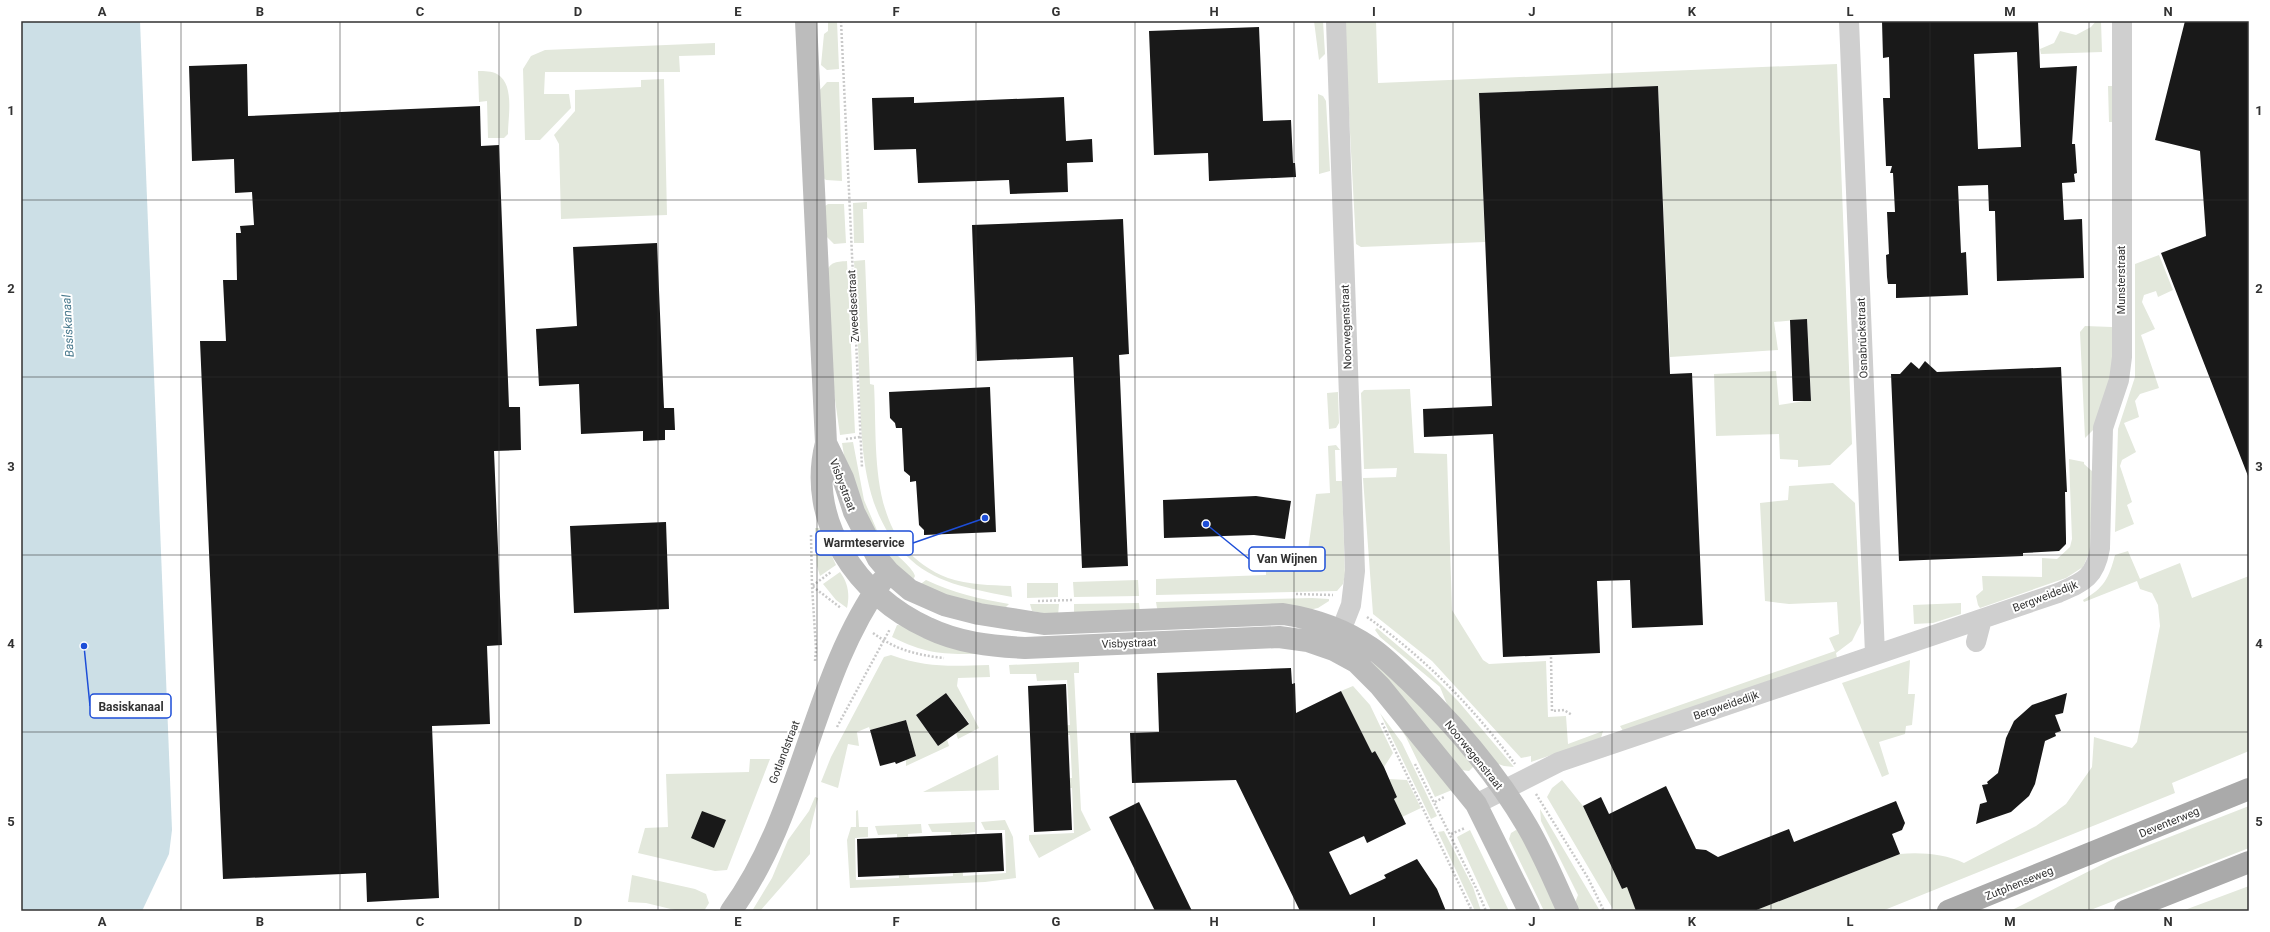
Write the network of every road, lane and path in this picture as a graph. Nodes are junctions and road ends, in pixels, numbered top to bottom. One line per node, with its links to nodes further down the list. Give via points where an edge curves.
1 (806, 21): 6 (street)
2 (840, 21): 7 (path, Zweedsestraat)
3 (1336, 21): 15 (street, Noorwegenstraat, via 1355,571)
4 (1849, 21): 20 (street, Osnabrückstraat)
5 (2122, 21): 8 (street, Munsterstraat, via 2122,357 2119,380 2103,428)
6 (826, 443): 9 (street, Visbystraat, via 870,546); 11 (street, Visbystraat, via 820,464 824,508 831,529 847,560)
7 (863, 475)
8 (2100, 536): 17 (street, Bergweidedijk, via 2096,567 2086,579 2058,593)
9 (889, 572): 11 (street, Gotlandstraat); 18 (street, Visbystraat, via 910,590 944,605 1013,621 1061,624 1283,614 1311,619)
10 (812, 586): 22 (path)
11 (874, 592): 16 (street, Visbystraat); 33 (street, Gotlandstraat, via 836,670 766,852)
12 (1290, 594): 15 (path, via 1332,595)
13 (1076, 600): 14 (path)
14 (1030, 601)
15 (1351, 605): 18 (street, Noorwegenstraat)
16 (899, 613): 18 (street, Visbystraat, via 942,634 989,646 1025,648 1279,637 1308,641); 25 (path)
17 (1982, 618): 19 (street); 20 (street, Bergweidedijk)
18 (1338, 640): 28 (street, Noorwegenstraat, via 1371,647 1421,693 1468,744); 30 (street, via 1380,686)
19 (1976, 642)
20 (1875, 654): 27 (street, Bergweidedijk, via 1559,762)
21 (1551, 656): 23 (path, via 1552,711 1564,710)
22 (815, 663)
23 (1572, 715)
24 (1381, 721): 34 (path)
25 (835, 730)
26 (1415, 763): 35 (path)
27 (1526, 780): 28 (street, Bergweidedijk); 38 (path, via 1588,878)
28 (1503, 790): 30 (street, Bergweidedijk); 37 (street, Noorwegenstraat, via 1528,827)
29 (2249, 790): 31 (main road, Deventerweg)
30 (1476, 804): 36 (street)
31 (2090, 854): 39 (main road, Zutphenseweg)
32 (2249, 862): 40 (main road)
33 (731, 911)
34 (1472, 911)
35 (1486, 911)
36 (1529, 911)
37 (1568, 911)
38 (1604, 911)
39 (1948, 911)
40 (2125, 911)

